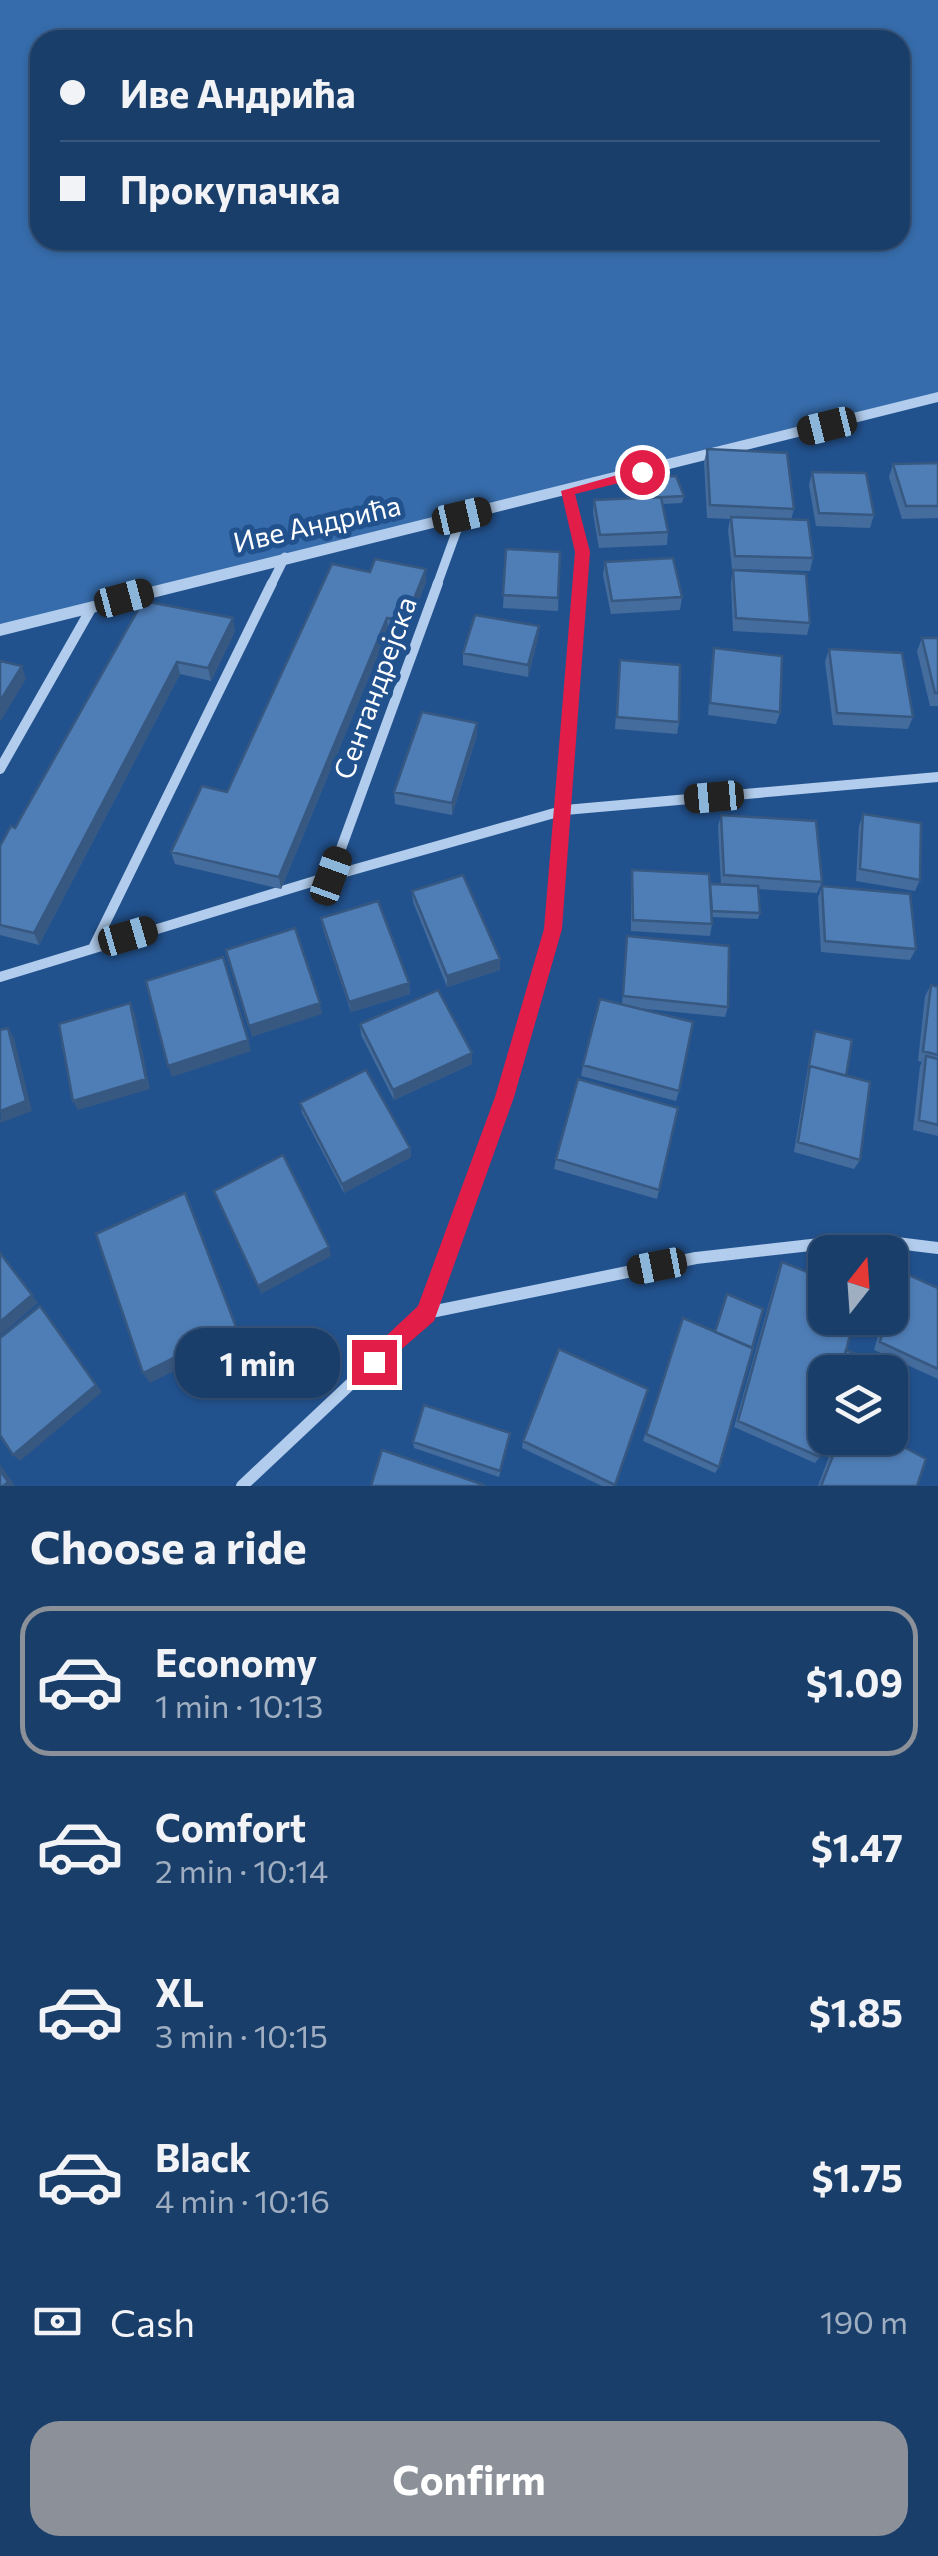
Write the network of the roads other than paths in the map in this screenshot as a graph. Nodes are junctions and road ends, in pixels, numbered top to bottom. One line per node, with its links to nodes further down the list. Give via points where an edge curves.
1 (938, 398): 2 (street, Иве Андрића)
2 (568, 491): 3 (street, Иве Андрића); 9 (street, via 583,552)
3 (462, 516): 4 (street, Иве Андрића); 10 (street, Сентандрејска)
4 (286, 556): 5 (street, Иве Андрића); 11 (street)
5 (92, 606): 6 (street, Иве Андрића); 7 (street)
6 (0, 630)
7 (0, 769)
8 (938, 777): 9 (street)
9 (565, 810): 10 (street); 14 (street, via 553,929 505,1097)
10 (331, 876): 11 (street)
11 (94, 946): 12 (street)
12 (0, 977)
13 (938, 1248): 14 (street, via 864,1238 696,1258)
14 (426, 1313): 15 (street)
15 (242, 1486)

